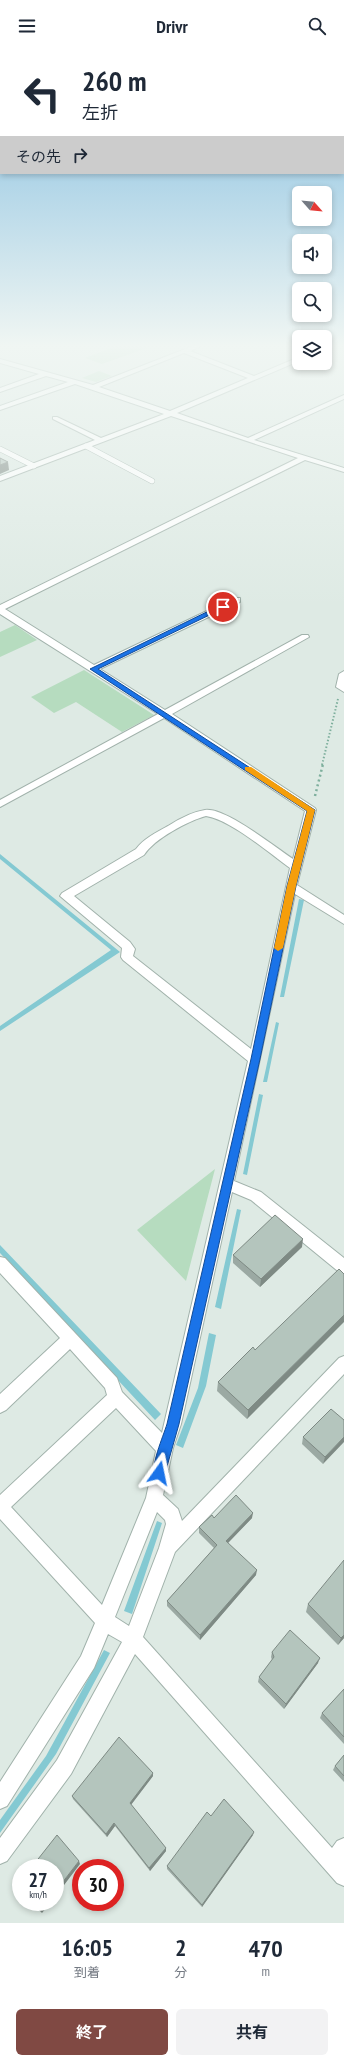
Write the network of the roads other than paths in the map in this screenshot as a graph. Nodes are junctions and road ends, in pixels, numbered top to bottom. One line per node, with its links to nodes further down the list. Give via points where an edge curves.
1 (82, 431): 5 (street)
2 (123, 431): 5 (street)
3 (222, 431): 6 (street)
4 (267, 431): 6 (street)
5 (100, 440): 7 (street)
6 (248, 440): 10 (street)
7 (86, 446): 11 (street); 14 (lane)
8 (0, 449): 11 (lane)
9 (0, 455): 11 (lane)
10 (306, 457): 12 (street); 16 (street)
11 (30, 467): 13 (street)
12 (344, 470)
13 (0, 479)
14 (152, 481)
15 (237, 600): 18 (street)
16 (0, 609): 18 (street)
17 (305, 637): 21 (street)
18 (93, 669): 21 (street)
19 (344, 674): 20 (street)
20 (343, 688)
21 (165, 714): 22 (street); 23 (street, via 311,810)
22 (0, 804)
23 (296, 867): 24 (street); 26 (street, via 224,818 207,812 195,816 144,846 140,852 66,896 126,945 129,949 127,957)
24 (291, 886): 25 (street); 26 (street)
25 (344, 920)
26 (255, 1059): 27 (street)
27 (227, 1184): 29 (street, via 256,1196); 34 (street, via 173,1424)
28 (0, 1263): 30 (street)
29 (344, 1268)
30 (70, 1339): 32 (street, via 111,1383); 33 (street)
31 (344, 1363): 37 (street)
32 (116, 1397): 34 (street); 36 (street)
33 (0, 1405)
34 (165, 1448): 35 (street)
35 (154, 1498): 37 (street, via 172,1515 174,1524); 38 (street)
36 (0, 1506): 38 (street)
37 (168, 1548): 39 (street)
38 (106, 1622): 39 (street); 40 (street, via 88,1662)
39 (133, 1639): 42 (street, via 64,1767); 43 (street)
40 (0, 1799)
41 (344, 1848): 43 (street)
42 (0, 1854)
43 (338, 1870)

